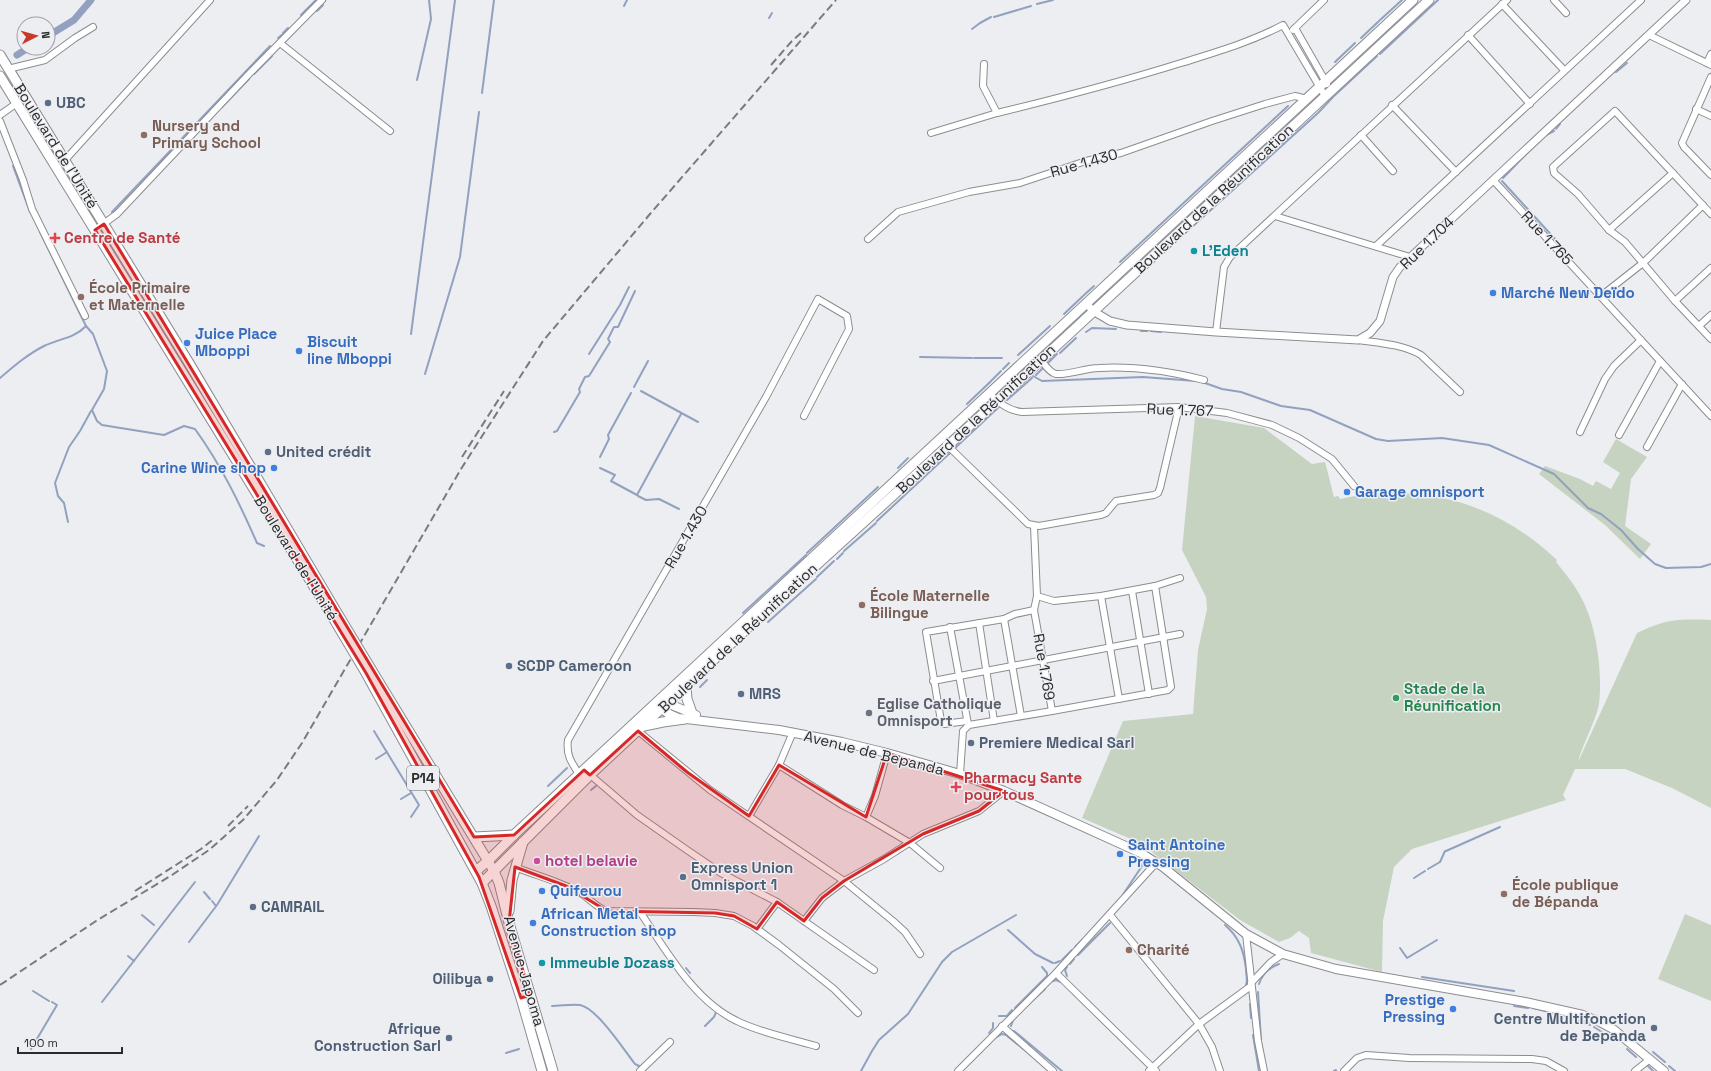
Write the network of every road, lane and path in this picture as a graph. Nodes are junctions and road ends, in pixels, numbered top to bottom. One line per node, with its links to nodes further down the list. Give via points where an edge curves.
1 (210, 0): 39 (street)
2 (322, 0): 16 (street)
3 (1324, 0): 12 (street)
4 (1413, 0): 25 (main road)
5 (1429, 0): 26 (main road, Boulevard de la Réunification)
6 (1554, 0): 10 (street)
7 (1686, 0): 15 (street, Rue 1.704)
8 (1638, 1): 22 (street)
9 (1504, 2): 14 (street); 22 (street)
10 (1566, 13)
11 (94, 27): 21 (street, via 45,60)
12 (1295, 28): 13 (street); 25 (street)
13 (1289, 34): 25 (street); 32 (street, via 1283,25 1268,34 1235,46 1135,78)
14 (1468, 35): 29 (street); 30 (street)
15 (1649, 35): 20 (street); 44 (street, Rue 1.704)
16 (280, 43): 36 (street); 48 (street, via 117,214)
17 (1711, 54): 20 (street)
18 (0, 55): 21 (main road, Boulevard de l'Unité / P14)
19 (984, 64): 32 (street, via 983,86)
20 (1709, 64)
21 (8, 69): 39 (main road, Boulevard de l'Unité / P14)
22 (1564, 70): 29 (street)
23 (0, 76): 28 (main road, Boulevard de l'Unité / P14)
24 (1711, 77): 31 (street)
25 (1323, 84): 26 (street); 27 (main road)
26 (1328, 93): 59 (main road, Boulevard de la Réunification)
27 (1307, 99): 51 (street, Rue 1.430, via 1297,96 1265,104 1130,150 1086,161 1020,183 969,192 898,212); 58 (main road)
28 (17, 103): 33 (street); 49 (main road, Boulevard de l'Unité / P14)
29 (1530, 104): 41 (street)
30 (1392, 105): 38 (street); 41 (street)
31 (1696, 109): 34 (street); 43 (street, via 1682,143)
32 (997, 113): 37 (street)
33 (0, 114)
34 (1711, 116)
35 (0, 121): 61 (street, via 32,209)
36 (390, 131)
37 (931, 133)
38 (1361, 135): 40 (street); 47 (street)
39 (65, 160): 48 (main road, Boulevard de l'Unité / P14)
40 (1393, 171)
41 (1456, 172): 52 (street)
42 (1673, 173): 45 (street); 50 (street); 50 (street, via 1614,111 1553,167 1554,173 1578,194)
43 (1711, 175)
44 (1493, 180): 53 (street, Rue 1.704); 56 (street, Rue 1.765)
45 (1703, 205): 46 (street); 54 (street)
46 (1711, 214)
47 (1276, 216): 52 (street); 63 (street, via 1226,262)
48 (104, 224): 49 (street); 90 (main road, Boulevard de l'Unité / P14)
49 (95, 230): 90 (main road, Boulevard de l'Unité / P14, via 244,474)
50 (1609, 230): 54 (street)
51 (868, 239)
52 (1376, 246): 53 (street)
53 (1410, 257): 65 (street, Rue 1.704, via 1393,277 1380,321 1370,333)
54 (1643, 263): 56 (street); 57 (street)
55 (1711, 268): 57 (street)
56 (1601, 296): 66 (street, Rue 1.765)
57 (1675, 301): 62 (street)
58 (1086, 303): 59 (street); 72 (main road)
59 (1093, 311): 63 (street, via 1117,323); 67 (main road, Boulevard de la Réunification)
60 (1711, 315): 62 (street)
61 (85, 316)
62 (1699, 326): 64 (street)
63 (1216, 332): 65 (street)
64 (1711, 339)
65 (1358, 340): 71 (street, via 1414,351)
66 (1641, 340): 68 (street, Rue 1.765); 77 (street, via 1614,366 1605,379)
67 (1041, 360): 69 (street, via 1056,374 1097,368 1135,368 1154,369); 73 (main road, Boulevard de la Réunification)
68 (1660, 361): 70 (street, Rue 1.765); 78 (street)
69 (1204, 380)
70 (1682, 384): 76 (street, Rue 1.765); 81 (street)
71 (1460, 392)
72 (990, 393): 73 (street, Rue 1.767); 79 (main road)
73 (997, 401): 74 (street, Rue 1.767, via 1010,410 1022,412); 80 (main road, Boulevard de la Réunification)
74 (1179, 408): 82 (street, Rue 1.767, via 1227,413 1272,425 1299,438 1332,459); 83 (street, via 1158,493 1116,501 1106,513 1095,517)
75 (804, 416): 119 (street, Rue 1.430, via 849,328 847,316 818,299 766,397 568,740 568,758)
76 (1711, 416)
77 (1580, 432)
78 (1619, 434)
79 (940, 439): 80 (street); 107 (main road)
80 (948, 446): 83 (street, via 1028,524); 104 (main road, Boulevard de la Réunification)
81 (1647, 446)
82 (1354, 486)
83 (1034, 526): 87 (street, Rue 1.769)
84 (1180, 578): 85 (street)
85 (1155, 586): 86 (street); 95 (street)
86 (1132, 592): 88 (street); 96 (street)
87 (1037, 596): 88 (street, via 1054,601); 89 (street, Rue 1.769)
88 (1101, 596): 97 (street)
89 (1034, 610): 91 (street); 98 (street, Rue 1.769)
90 (334, 614): 101 (main road, Boulevard de l'Unité / P14, bridge)
91 (1004, 619): 92 (street); 99 (street)
92 (979, 623): 93 (street); 100 (street)
93 (950, 627): 102 (street); 103 (street, via 926,632)
94 (1180, 634): 95 (street)
95 (1163, 637): 96 (street); 105 (street, Rue 1.769, via 1171,687)
96 (1139, 642): 97 (street); 105 (street)
97 (1110, 647): 98 (street); 106 (street)
98 (1043, 659): 99 (street); 108 (street, Rue 1.769)
99 (1012, 665): 100 (street); 110 (street)
100 (986, 670): 102 (street); 113 (street)
101 (368, 671): 125 (main road, P14); 132 (main road, Boulevard de l'Unité / P14)
102 (958, 676): 103 (street); 114 (street)
103 (933, 680): 114 (street, via 942,723)
104 (686, 686): 107 (main road, Boulevard de la Réunification); 109 (main road)
105 (1149, 694): 106 (street, Rue 1.769)
106 (1119, 699): 108 (street, Rue 1.769)
107 (661, 703): 109 (main road, Avenue de Bepanda); 111 (main road, Avenue de Bepanda, via 672,716); 115 (main road, Boulevard de la Réunification); 119 (main road)
108 (1052, 711): 110 (street)
109 (692, 713): 112 (main road, Avenue de Bepanda)
110 (1021, 716): 113 (street)
111 (685, 719): 112 (main road, Avenue de Bepanda); 115 (main road)
112 (707, 721): 116 (main road, Avenue de Bepanda)
113 (994, 721): 114 (street)
114 (968, 723): 120 (street, via 963,730)
115 (640, 729): 119 (main road, Boulevard de la Réunification); 122 (street, via 693,776)
116 (793, 732): 117 (main road, Avenue de Bepanda); 118 (street)
117 (887, 753): 120 (main road, Avenue de Bepanda); 123 (street, via 875,796)
118 (779, 765): 122 (street); 123 (street, via 829,798)
119 (584, 773): 124 (main road); 126 (main road, Boulevard de la Réunification); 136 (street, Rue 1.430, via 698,858)
120 (960, 774): 121 (main road, Avenue de Bepanda)
121 (1004, 791): 127 (street, via 979,811 930,830); 129 (main road, Avenue de Bepanda, via 1141,853)
122 (749, 816): 134 (street)
123 (866, 817): 127 (street)
124 (514, 835): 125 (main road); 128 (main road)
125 (474, 837): 128 (main road, P14)
126 (524, 839): 130 (main road); 133 (main road, Boulevard de la Réunification)
127 (910, 843): 131 (street); 134 (street)
128 (489, 860): 132 (main road); 133 (main road, P14)
129 (1156, 863): 138 (street); 142 (main road, Avenue de Bepanda)
130 (516, 867): 137 (street, via 582,894 602,910 614,913); 140 (main road)
131 (940, 868)
132 (476, 871): 135 (main road, Boulevard de l'Unité / P14)
133 (494, 871): 135 (main road, Boulevard de la Réunification); 140 (main road, Avenue Japoma / P14)
134 (844, 880): 139 (street, via 822,898); 143 (street, via 905,932)
135 (482, 883): 149 (main road, Avenue Japoma / P14)
136 (777, 902): 139 (street, Rue 1.430); 141 (street)
137 (640, 912): 141 (street, via 726,914 744,920); 154 (street, via 698,992 717,1010 753,1028)
138 (1110, 914): 146 (street); 151 (street)
139 (804, 920): 145 (street, Rue 1.430)
140 (509, 923): 148 (main road, Avenue Japoma / P14)
141 (757, 929): 150 (street, via 834,990)
142 (1246, 934): 144 (main road, Avenue de Bepanda); 147 (street)
143 (920, 954)
144 (1283, 954): 147 (street, via 1271,962); 155 (main road, Avenue de Bepanda, via 1336,969 1525,1002 1583,1015 1613,1029)
145 (874, 970)
146 (1056, 973): 152 (street); 156 (street)
147 (1251, 984): 151 (street); 163 (street)
148 (530, 995): 149 (main road); 158 (main road, Avenue Japoma / P14)
149 (520, 998): 157 (main road, Avenue Japoma / P14)
150 (858, 1013)
151 (1199, 1024): 156 (street); 162 (street, via 1212,1047)
152 (1002, 1026): 160 (street); 161 (street)
153 (670, 1042): 159 (street)
154 (816, 1046)
155 (1650, 1059): 166 (street); 167 (main road, Avenue de Bepanda)
156 (1153, 1070)
157 (542, 1071)
158 (553, 1071)
159 (640, 1071)
160 (958, 1071)
161 (1053, 1071)
162 (1220, 1071)
163 (1264, 1071)
164 (1344, 1071): 165 (street, via 1357,1058 1366,1055 1532,1059 1546,1061)
165 (1564, 1071)
166 (1635, 1071)
167 (1664, 1071)

